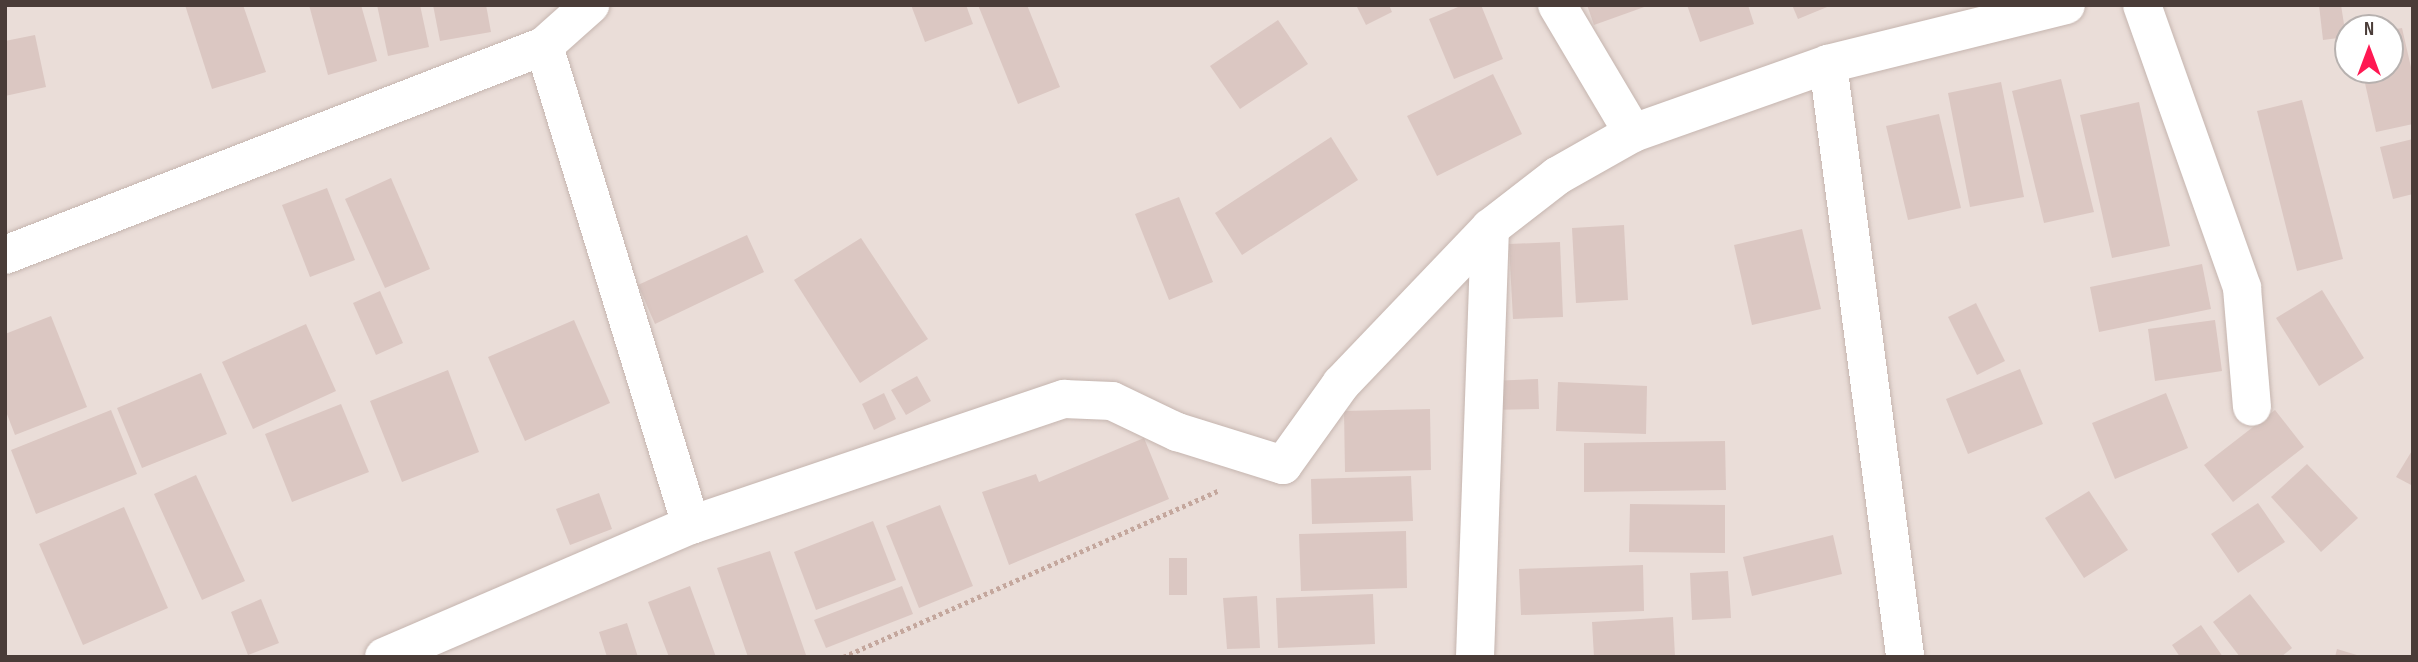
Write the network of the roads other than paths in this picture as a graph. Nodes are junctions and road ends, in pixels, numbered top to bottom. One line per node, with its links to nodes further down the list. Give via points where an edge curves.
1 (590, 5): 5 (street)
2 (1557, 5): 7 (street)
3 (2066, 5): 6 (street)
4 (2142, 5): 10 (street, via 2242,288)
5 (544, 46): 9 (street); 11 (street)
6 (1828, 64): 7 (street); 12 (street)
7 (1633, 133): 8 (street, via 1521,197)
8 (1490, 228): 11 (street, via 1341,384 1283,465 1177,432 1112,401 1064,399); 14 (street)
9 (5, 255)
10 (2252, 407)
11 (691, 525): 13 (street)
12 (1905, 655)
13 (384, 657)
14 (1475, 657)

